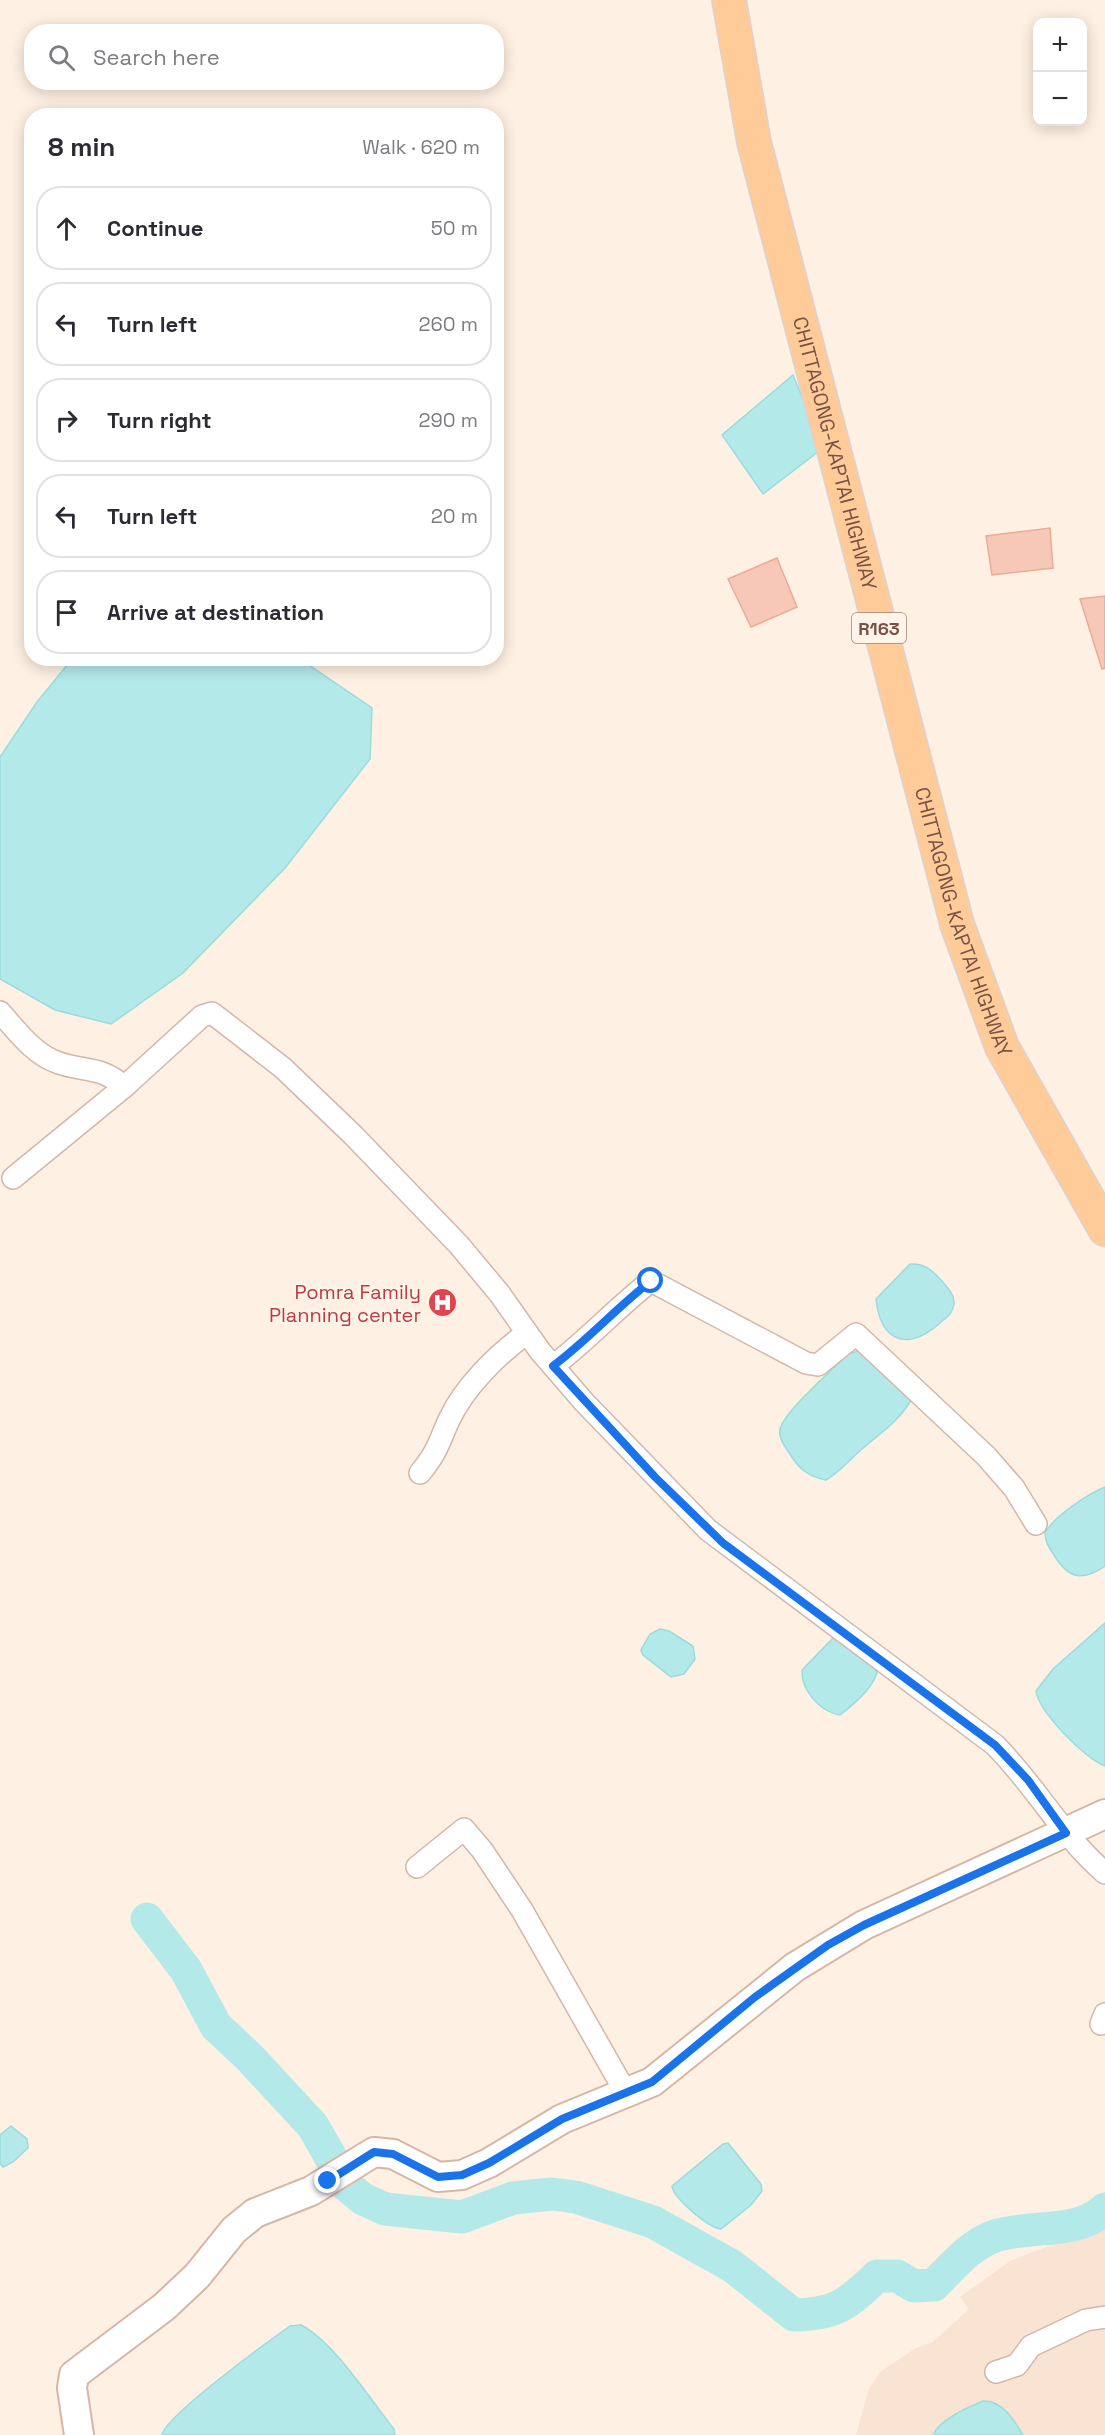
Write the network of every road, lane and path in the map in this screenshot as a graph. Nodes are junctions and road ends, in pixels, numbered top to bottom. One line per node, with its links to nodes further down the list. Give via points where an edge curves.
1 (729, 0): 5 (main road, CHITTAGONG-KAPTAI HIGHWAY / R163, via 754,142 957,924 1002,1047)
2 (0, 1012): 3 (street, via 38,1052 59,1063 106,1073)
3 (124, 1087): 4 (street); 6 (street, via 202,1016 212,1013 283,1068 353,1135 459,1245)
4 (13, 1178)
5 (1105, 1229)
6 (527, 1333): 7 (street); 8 (street, via 460,1402 437,1452)
7 (553, 1366): 9 (street, via 651,1281 806,1363 818,1365 856,1334 986,1456 1014,1488); 11 (street, via 655,1477 723,1543 995,1745 1028,1780)
8 (420, 1473)
9 (1036, 1524)
10 (1105, 1814): 11 (street)
11 (1066, 1833): 13 (street, via 1080,1852); 14 (street, via 828,1945 755,1997 652,2082)
12 (417, 1867): 14 (street, via 464,1829 522,1910)
13 (1105, 1873)
14 (626, 2093): 17 (street, via 562,2119 489,2163 452,2178 438,2177 393,2154 374,2152 298,2197 255,2213 243,2221 197,2276 164,2307 71,2380)
15 (1105, 2317): 16 (street, via 1086,2320 1031,2346 1017,2365)
16 (996, 2372)
17 (79, 2435)

